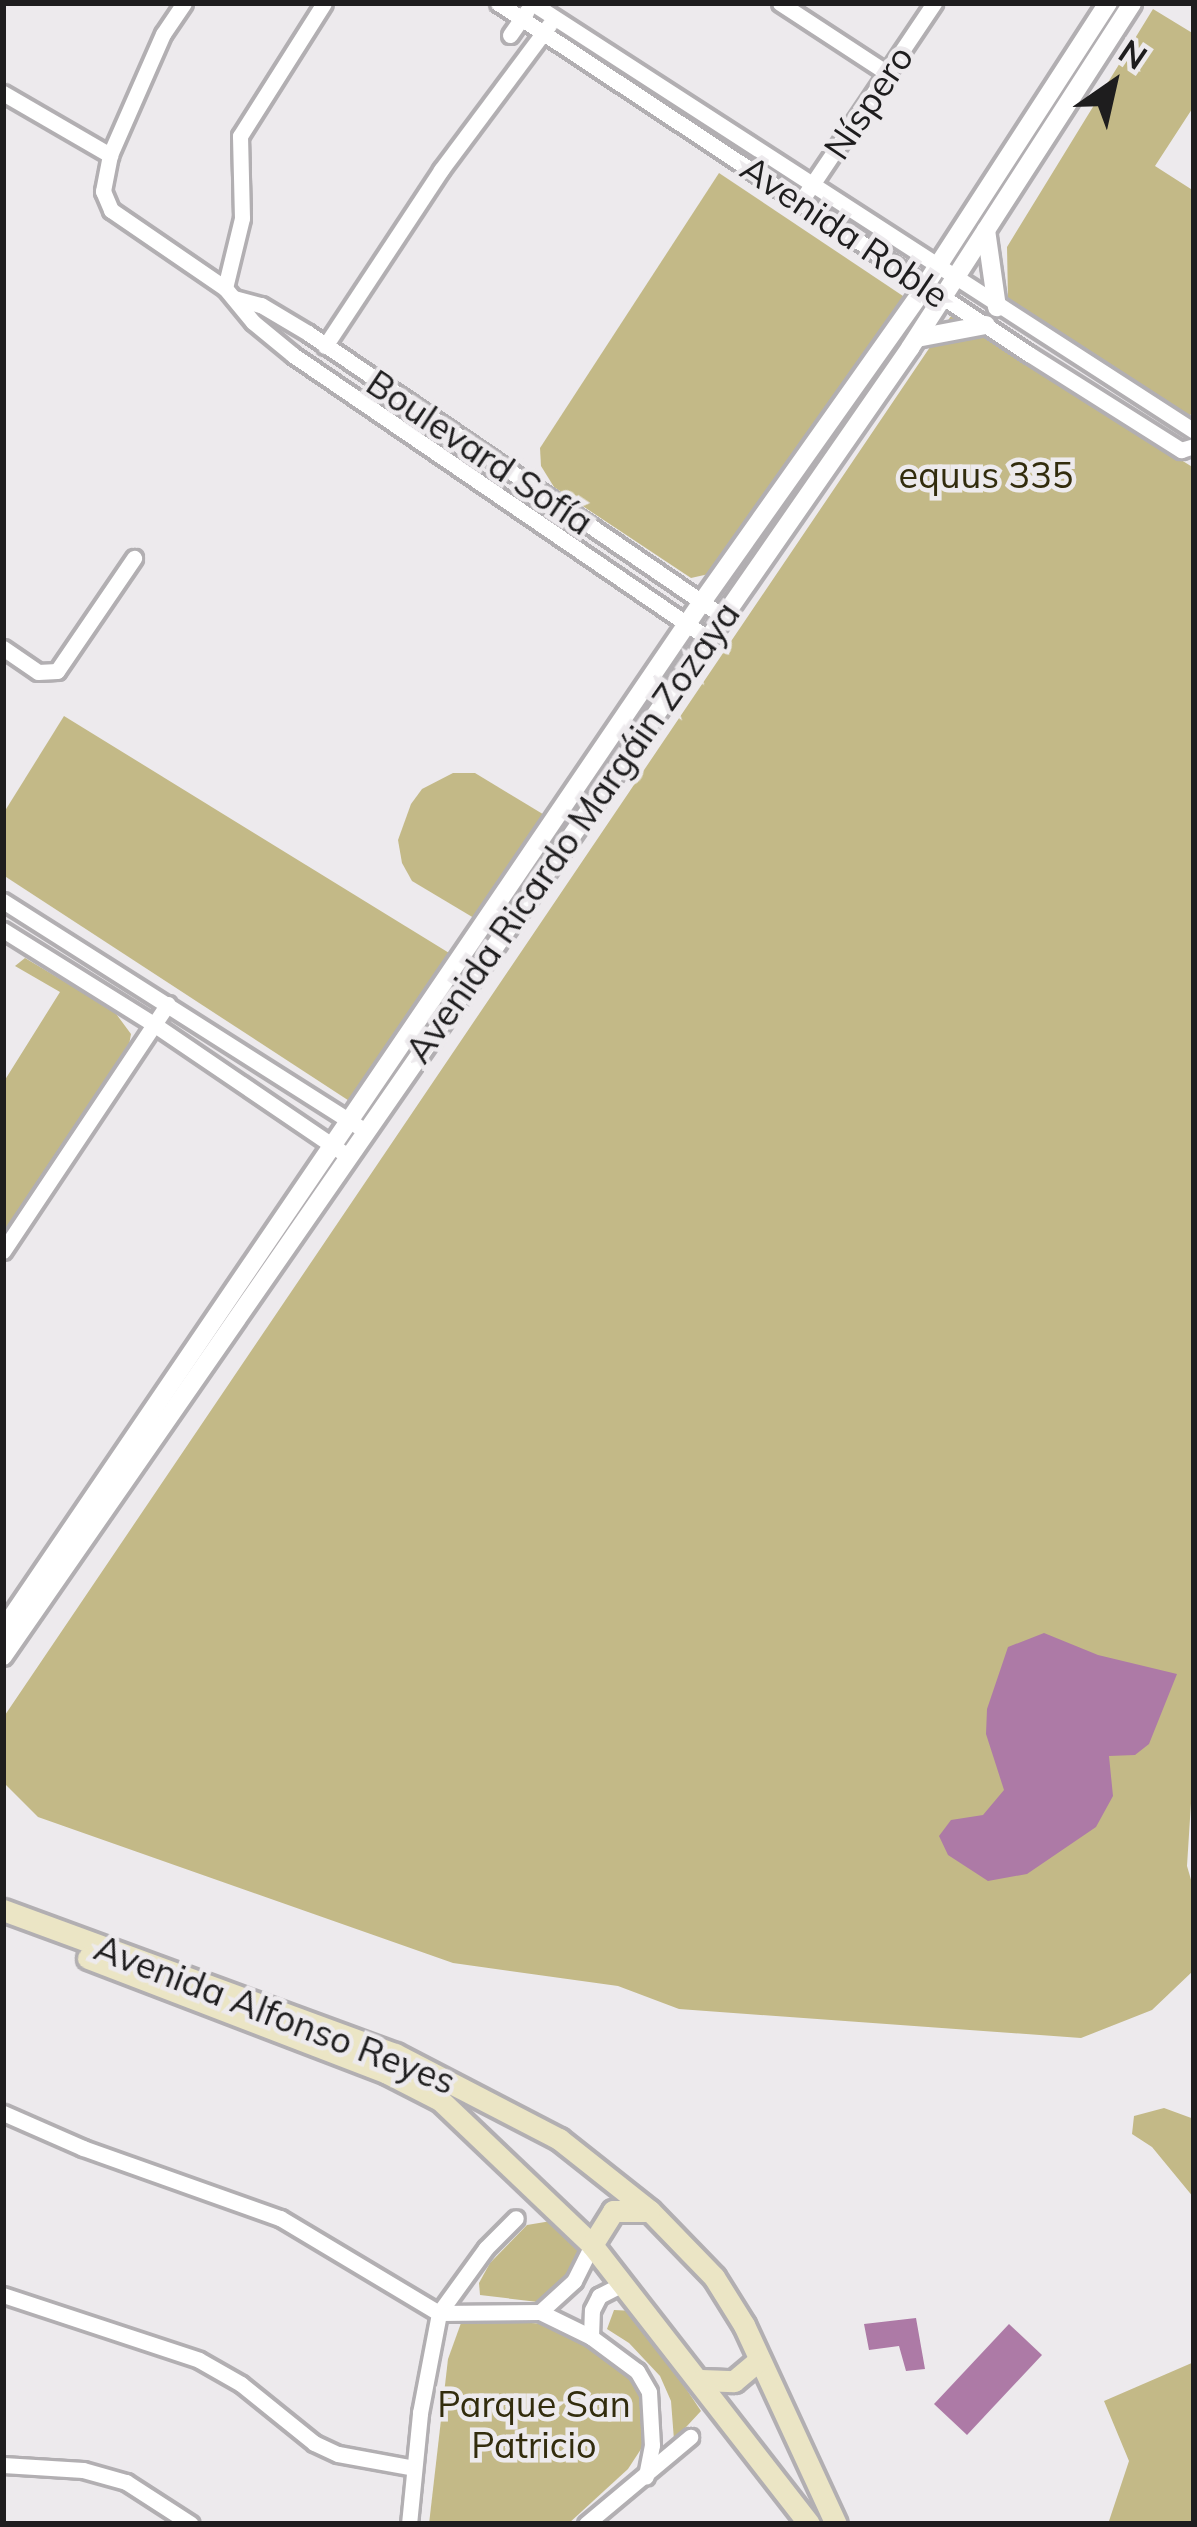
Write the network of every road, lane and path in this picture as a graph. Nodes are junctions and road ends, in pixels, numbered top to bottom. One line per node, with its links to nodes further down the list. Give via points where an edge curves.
1 (184, 3): 15 (street)
2 (324, 3): 22 (street, via 243,128 242,218)
3 (498, 3): 10 (street, Avenida Roble)
4 (532, 3): 9 (street, Avenida Roble); 10 (street)
5 (780, 3): 13 (street)
6 (934, 3): 13 (street, Níspero)
7 (1108, 3): 19 (street, Avenida Ricardo Margáin Zozaya)
8 (1132, 3): 18 (street, Avenida Ricardo Margáin Zozaya)
9 (554, 17): 11 (street); 16 (street, Avenida Roble)
10 (522, 19): 11 (street, Avenida Roble); 12 (street)
11 (544, 33): 17 (street, Avenida Roble); 27 (street, via 441,170)
12 (510, 35)
13 (887, 73): 16 (street, Níspero)
14 (3, 93): 15 (street)
15 (108, 164): 22 (street, Boulevard Sofía, via 111,210)
16 (814, 182): 17 (street, Níspero); 19 (street, Avenida Roble)
17 (801, 201): 21 (street, Avenida Roble)
18 (986, 230): 20 (street, Avenida Ricardo Margáin Zozaya); 24 (street)
19 (938, 266): 20 (street, Avenida Roble); 21 (street, Avenida Ricardo Margáin Zozaya)
20 (956, 279): 23 (street, Avenida Ricardo Margáin Zozaya); 24 (street, Avenida Roble)
21 (926, 285): 23 (street, Avenida Roble); 33 (street, Avenida Ricardo Margáin Zozaya)
22 (230, 293): 27 (street, Boulevard Sofía); 35 (street, Boulevard Sofía, via 293,355)
23 (944, 297): 25 (street, Avenida Roble); 26 (street, Avenida Ricardo Margáin Zozaya)
24 (997, 307): 28 (street, Avenida Roble)
25 (986, 326): 26 (street); 29 (street, Avenida Roble)
26 (917, 338): 34 (street, Avenida Ricardo Margáin Zozaya)
27 (326, 346): 33 (street, Boulevard Sofía)
28 (1111, 380): 29 (street); 30 (street, Avenida Roble)
29 (1100, 399): 31 (street, Avenida Roble, via 1181,450)
30 (1194, 431)
31 (1194, 446)
32 (134, 558): 37 (street, via 57,671 38,672)
33 (702, 602): 34 (street, Boulevard Sofía); 35 (street, Avenida Ricardo Margáin Zozaya)
34 (721, 615): 36 (street, Avenida Ricardo Margáin Zozaya)
35 (687, 624): 36 (street, Boulevard Sofía); 42 (street, Avenida Ricardo Margáin Zozaya)
36 (706, 637): 42 (street, Avenida Ricardo Margáin Zozaya)
37 (3, 648)
38 (3, 901): 40 (street)
39 (3, 930): 41 (street)
40 (168, 1004): 41 (street); 42 (street)
41 (155, 1025): 43 (street); 45 (street)
42 (358, 1126): 43 (street, Avenida Ricardo Margáin Zozaya); 44 (street, Avenida Ricardo Margáin Zozaya)
43 (332, 1145): 44 (street); 46 (street, Avenida Ricardo Margáin Zozaya)
44 (350, 1157): 47 (street, Avenida Ricardo Margáin Zozaya)
45 (3, 1251)
46 (3, 1630)
47 (3, 1656)
48 (3, 1910): 51 (main road, Avenida Alfonso Reyes, via 395,2054 559,2139)
49 (3, 1926): 53 (main road, Avenida Alfonso Reyes, via 416,2086 458,2114)
50 (3, 2113): 59 (street, via 280,2218)
51 (650, 2211): 53 (main road, via 613,2211); 61 (main road, Avenida Alfonso Reyes, via 714,2277)
52 (516, 2218): 59 (street)
53 (592, 2245): 54 (street); 55 (main road, Avenida Alfonso Reyes)
54 (574, 2281): 56 (street); 58 (street)
55 (624, 2282): 56 (street); 62 (main road, Avenida Alfonso Reyes)
56 (599, 2296): 60 (street)
57 (9, 2298): 65 (street, via 199,2360 338,2454)
58 (540, 2312): 59 (street); 60 (street)
59 (439, 2313): 65 (street)
60 (591, 2337): 66 (street, via 637,2371 649,2392)
61 (759, 2360): 62 (main road, via 734,2381); 71 (main road, Avenida Alfonso Reyes)
62 (701, 2380): 70 (main road, Avenida Alfonso Reyes)
63 (690, 2437): 66 (street)
64 (3, 2465): 67 (street, via 126,2482)
65 (415, 2468): 68 (street)
66 (646, 2476): 69 (street)
67 (191, 2524)
68 (410, 2524)
69 (586, 2524)
70 (809, 2524)
71 (836, 2524)

